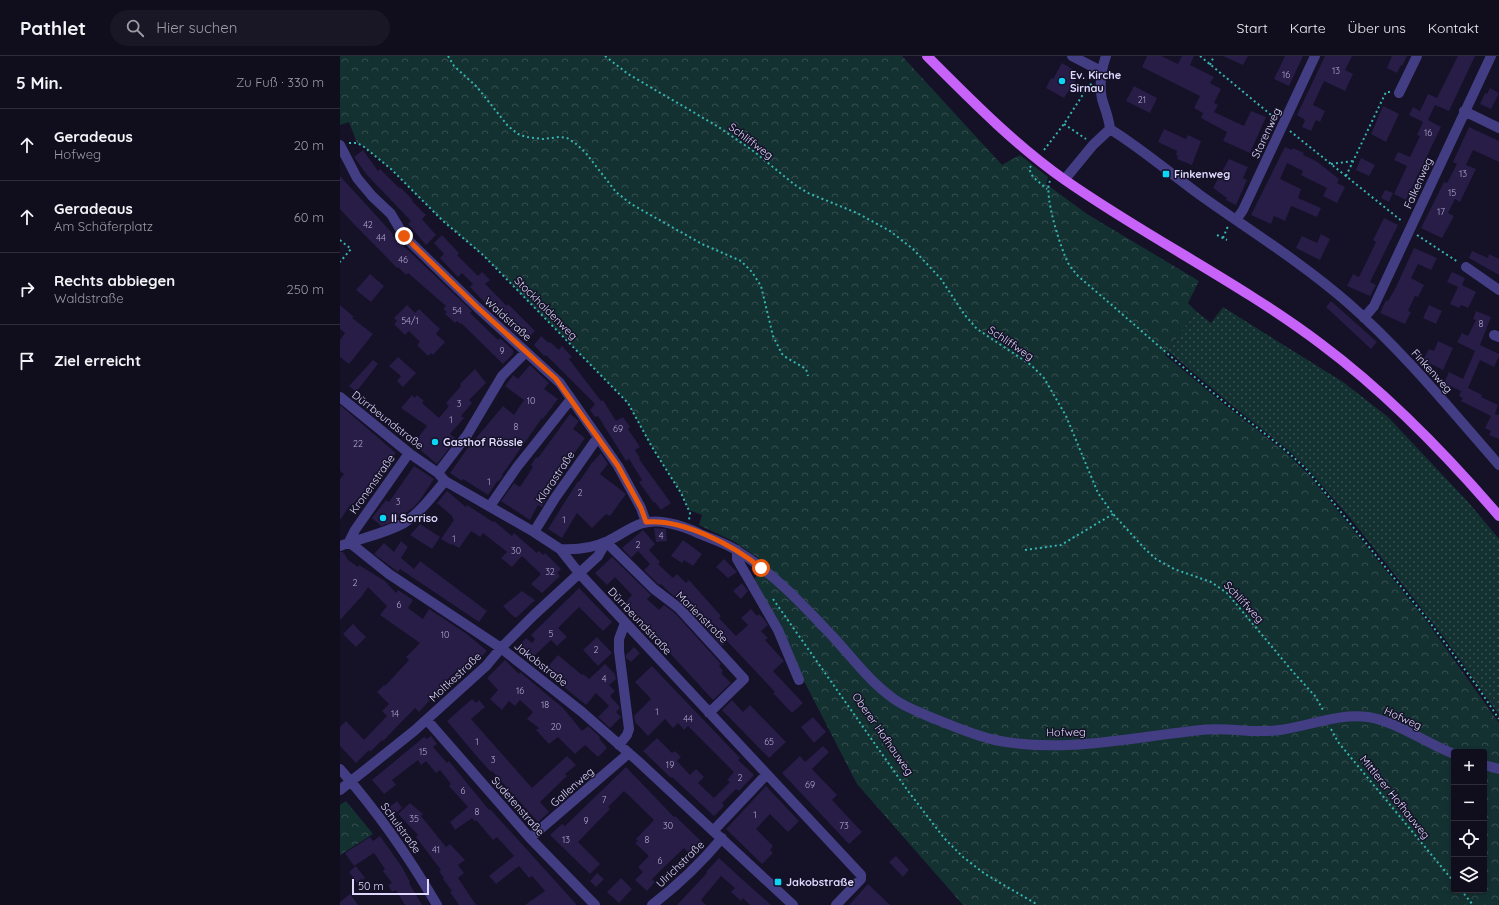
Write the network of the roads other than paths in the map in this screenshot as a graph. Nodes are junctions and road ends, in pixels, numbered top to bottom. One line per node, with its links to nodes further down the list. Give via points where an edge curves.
1 (927, 56): 13 (main road, via 987,115)
2 (1072, 56): 7 (street)
3 (1106, 56): 7 (street)
4 (1315, 56): 14 (street, Starenweg)
5 (1417, 56): 8 (street)
6 (1491, 56): 9 (street, Falkenweg)
7 (1101, 76): 11 (street, via 1102,98)
8 (1399, 93)
9 (1464, 111): 10 (street); 17 (street, Falkenweg, via 1374,306)
10 (1499, 128)
11 (1110, 129): 13 (street); 14 (street, Finkenweg)
12 (343, 144): 18 (street, Waldstraße, via 357,178 391,214 404,236)
13 (1065, 179): 27 (main road, via 1130,223 1261,302 1346,363 1431,440)
14 (1236, 220): 17 (street, Finkenweg, via 1326,285)
15 (1466, 267): 16 (street)
16 (1499, 290)
17 (1364, 318): 23 (street, Finkenweg, via 1399,352)
18 (526, 352): 20 (street, Waldstraße, via 556,379); 24 (street, via 502,376 468,436)
19 (340, 397): 22 (street, Dürrbeundstraße)
20 (571, 399): 21 (street, Waldstraße); 26 (street, via 517,466)
21 (598, 437): 28 (street, Waldstraße, via 621,471); 29 (street, Klarastraße)
22 (409, 453): 24 (street, Dürrbeundstraße); 31 (street, Kronenstraße)
23 (1499, 465)
24 (438, 473): 25 (street, Dürrbeundstraße)
25 (445, 481): 26 (street, Dürrbeundstraße); 31 (street, via 404,523)
26 (490, 506): 29 (street, Dürrbeundstraße)
27 (1499, 516)
28 (646, 522): 30 (street, via 630,527); 33 (street, Hofweg, via 662,522 687,528)
29 (534, 532): 32 (street, Dürrbeundstraße)
30 (606, 542): 32 (street, via 583,549); 34 (street, Moltkestraße, via 598,556); 38 (street, Marienstraße, via 654,589 679,608 744,679)
31 (344, 544): 36 (street, Jakobstraße)
32 (560, 549): 34 (street, Dürrbeundstraße)
33 (737, 550): 37 (street, via 737,558 778,630); 42 (street, Hofweg, via 807,609 869,677 891,697 912,709 993,739 1020,744 1080,744 1200,730 1269,731 1361,716 1379,719)
34 (579, 573): 35 (street, Dürrbeundstraße); 36 (street, Moltkestraße)
35 (625, 623): 38 (street, Dürrbeundstraße); 40 (street, via 619,639 619,651 628,729 627,735)
36 (501, 648): 39 (street, Moltkestraße, via 486,666); 40 (street, Jakobstraße)
37 (799, 680)
38 (709, 713): 46 (street, Dürrbeundstraße)
39 (427, 720): 47 (street, Moltkestraße); 50 (street, Sudetenstraße)
40 (619, 745): 41 (street, Jakobstraße)
41 (629, 753): 49 (street, Jakobstraße); 50 (street, Gallenweg)
42 (1451, 753)
43 (1487, 766): 45 (street)
44 (340, 769): 47 (street, Schulstraße)
45 (1499, 769)
46 (766, 775): 49 (street); 56 (street, Dürrbeundstraße, via 861,875 860,879 845,890)
47 (350, 782): 48 (street, Moltkestraße); 52 (street, Schulstraße, via 387,828)
48 (340, 790)
49 (714, 830): 51 (street, Jakobstraße)
50 (530, 838): 53 (street, Sudetenstraße)
51 (722, 838): 54 (street, Ulrichstraße, via 695,868); 55 (street, Jakobstraße)
52 (437, 905)
53 (595, 905)
54 (652, 905)
55 (793, 905)
56 (836, 905)

